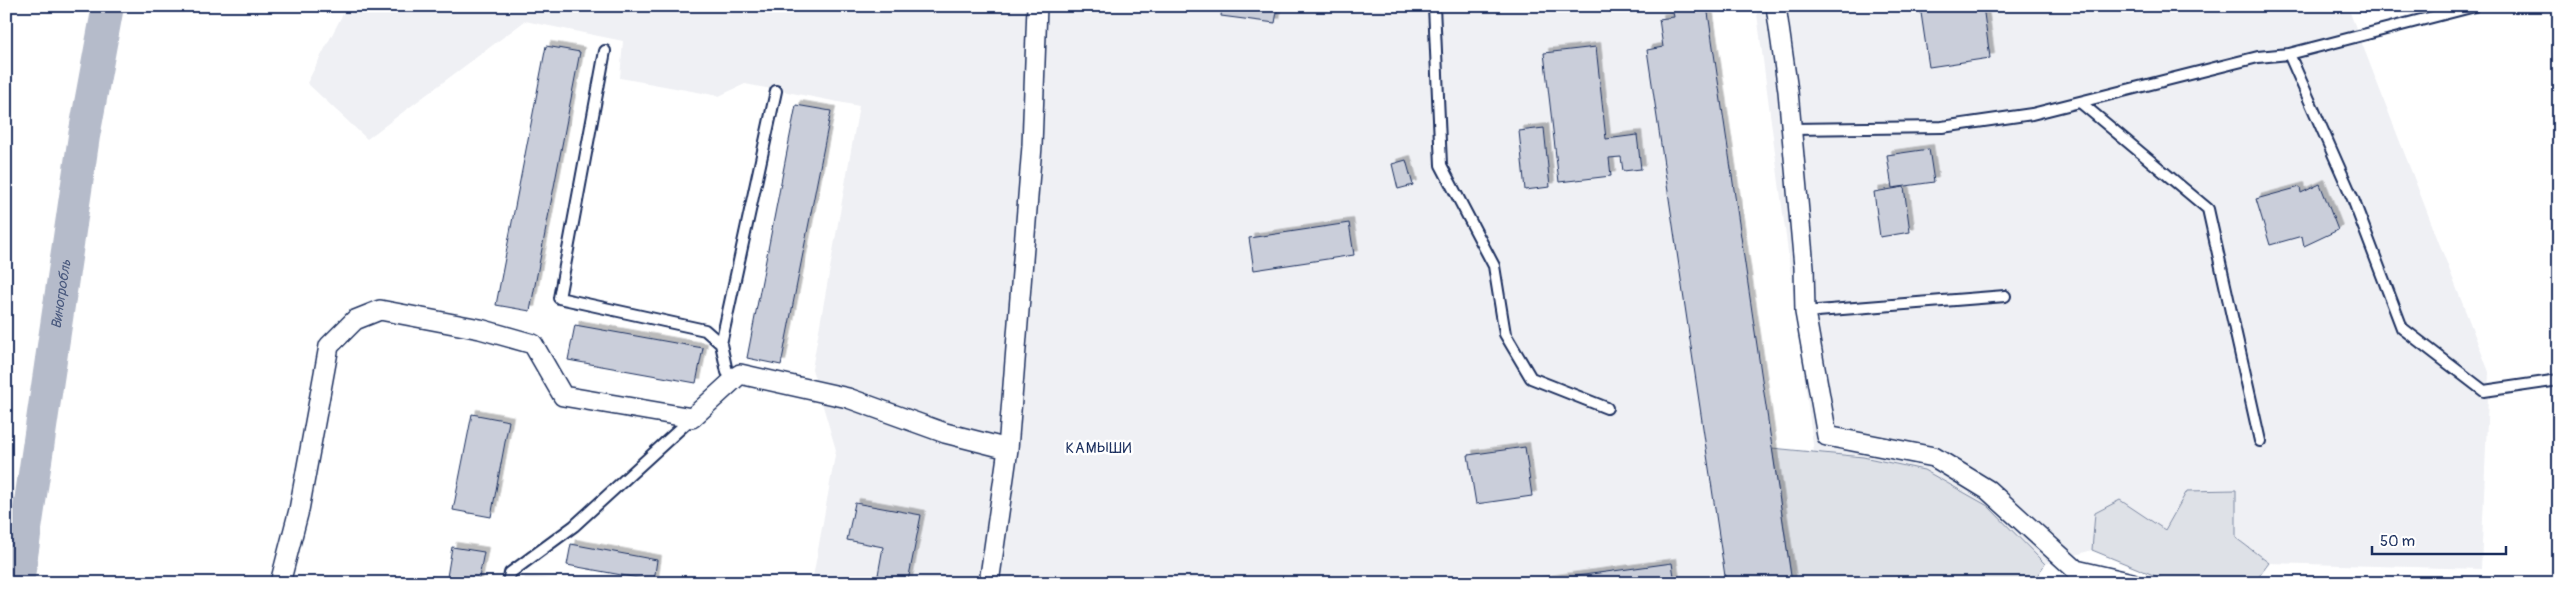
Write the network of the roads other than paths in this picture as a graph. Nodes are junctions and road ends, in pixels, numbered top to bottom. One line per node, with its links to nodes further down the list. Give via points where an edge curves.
1 (1037, 6): 18 (street, via 1032,146)
2 (1434, 6): 15 (lane, via 1440,165 1494,266 1505,334 1531,378)
3 (1776, 6): 9 (street)
4 (2475, 6): 6 (lane)
5 (605, 51): 12 (lane, via 559,298 705,330)
6 (2289, 54): 8 (lane, via 2258,56); 14 (lane, via 2353,199 2402,328 2484,391)
7 (776, 91): 12 (lane)
8 (2080, 102): 9 (lane, via 2032,114 1942,127); 17 (lane, via 2208,209)
9 (1791, 129): 11 (street)
10 (2006, 296): 11 (lane)
11 (1805, 312): 22 (street, via 1827,436 1934,457 1988,490 2076,570)
12 (721, 344): 13 (lane, via 726,372)
13 (740, 374): 16 (street); 18 (street, via 848,398 945,433)
14 (2559, 380)
15 (1607, 408)
16 (692, 418): 19 (street, via 563,396 533,344 480,329 380,310 355,320 329,346 299,510); 20 (lane, via 574,526 510,573)
17 (2260, 441)
18 (1008, 448): 21 (street)
19 (280, 583)
20 (508, 583)
21 (989, 583)
22 (2132, 583)

